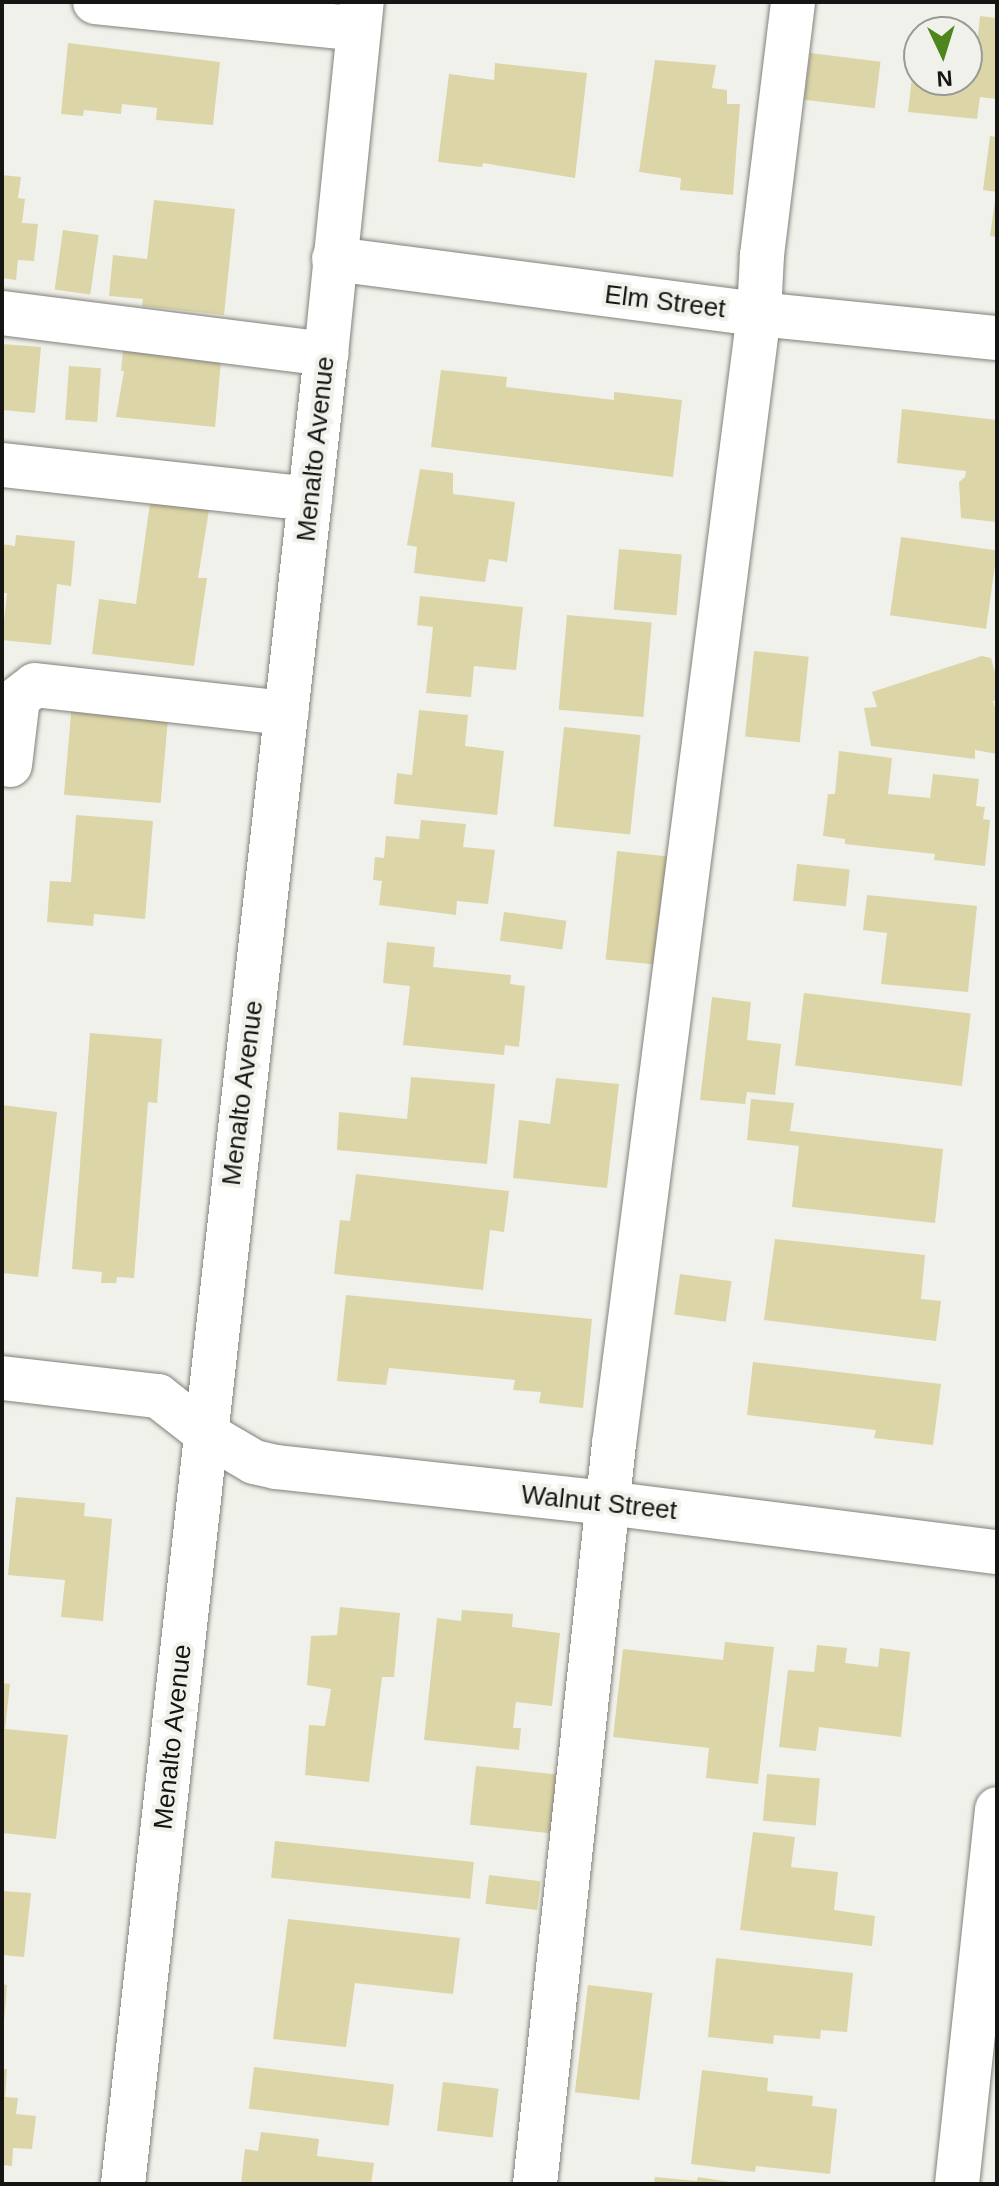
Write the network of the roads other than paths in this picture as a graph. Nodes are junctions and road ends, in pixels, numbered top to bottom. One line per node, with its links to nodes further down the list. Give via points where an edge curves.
1 (95, 2): 3 (street)
2 (793, 2): 6 (street)
3 (360, 16): 4 (street, Menalto Avenue)
4 (334, 259): 6 (street, Elm Street); 8 (street, Menalto Avenue)
5 (2, 313): 8 (street)
6 (759, 314): 7 (street, Elm Street); 15 (street)
7 (997, 338)
8 (326, 354): 10 (street, Menalto Avenue)
9 (2, 465): 10 (street)
10 (310, 499): 11 (street, Menalto Avenue)
11 (286, 713): 12 (street, via 35,685 18,698); 14 (street, Menalto Avenue)
12 (10, 765)
13 (2, 1378): 14 (street, Walnut Street, via 158,1396)
14 (208, 1435): 15 (street, Walnut Street, via 254,1462 276,1467); 18 (street, Menalto Avenue)
15 (607, 1503): 16 (street, Walnut Street); 19 (street)
16 (997, 1552)
17 (997, 1809): 20 (street)
18 (123, 2184)
19 (535, 2184)
20 (957, 2184)

